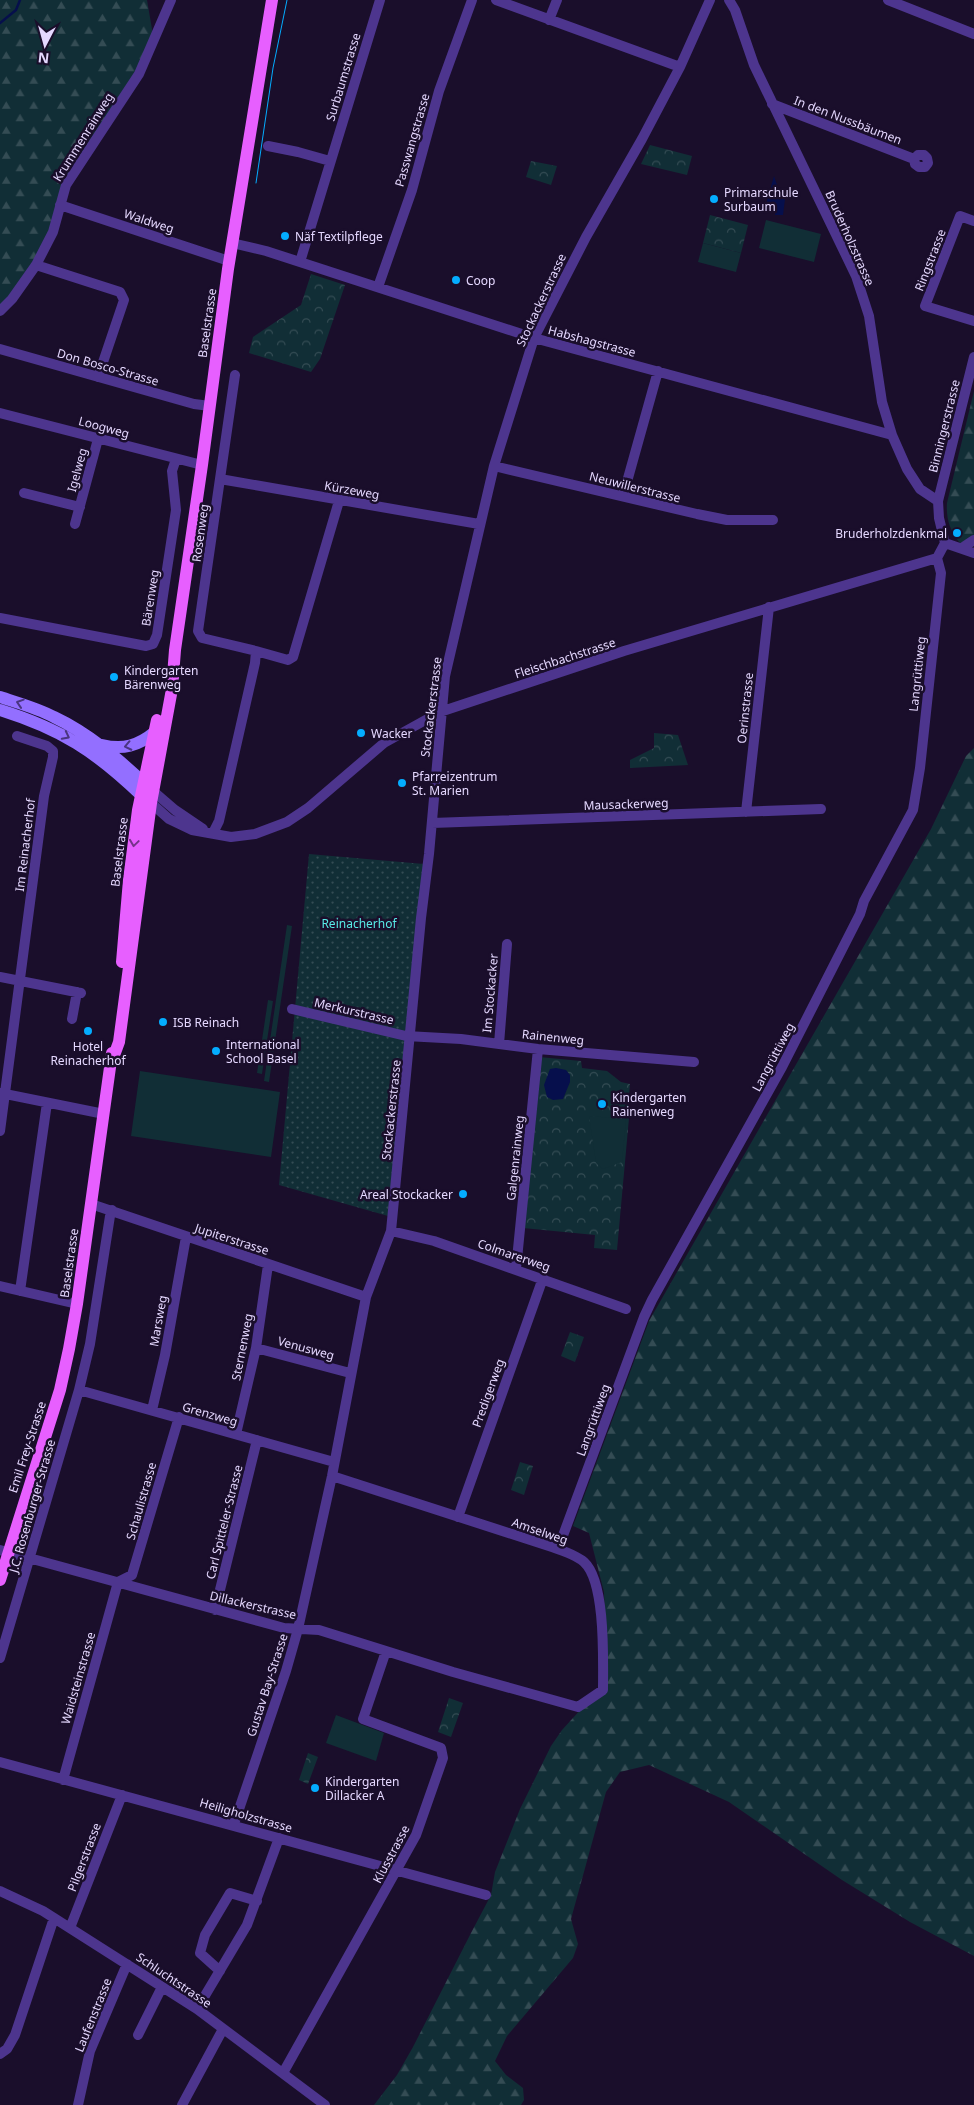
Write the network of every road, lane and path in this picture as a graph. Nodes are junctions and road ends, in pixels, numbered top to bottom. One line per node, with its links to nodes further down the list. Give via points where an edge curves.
1 (171, 0): 17 (street, Krummenrainweg, via 139,74 70,178)
2 (272, 0): 19 (main road, Baselstrasse)
3 (380, 0): 16 (street, Surbaumstrasse)
4 (472, 0): 23 (street, Passwangstrasse, via 439,91 412,190)
5 (496, 0): 10 (street)
6 (557, 0): 10 (street)
7 (710, 0): 12 (street, Stockackerstrasse)
8 (729, 0): 13 (street, Bruderholzstrasse, via 736,10 754,65)
9 (891, 0): 11 (street)
10 (549, 20): 12 (street)
11 (974, 34)
12 (680, 67): 26 (street, Stockackerstrasse)
13 (772, 104): 15 (street, In den Nussbäumen); 34 (street, Bruderholzstrasse, via 856,276 869,316 882,402)
14 (268, 146): 16 (street)
15 (914, 159)
16 (330, 161): 21 (street, Surbaumstrasse)
17 (60, 205): 20 (street, Waldweg); 22 (street, Krummenrainweg, via 53,232)
18 (974, 221): 25 (street, Ringstrasse, via 960,216 925,306)
19 (232, 244): 20 (main road, Baselstrasse); 21 (street, Habshagstrasse)
20 (229, 261): 32 (main road, Baselstrasse)
21 (300, 262): 23 (street, Habshagstrasse)
22 (36, 265): 24 (street, Krummenrainweg); 31 (street, via 120,292 124,300)
23 (378, 287): 26 (street, Habshagstrasse)
24 (0, 310)
25 (974, 322)
26 (534, 338): 29 (street, Habshagstrasse); 38 (street, Stockackerstrasse)
27 (0, 349): 31 (street, Don Bosco-Strasse)
28 (974, 356): 43 (street, Binningerstrasse)
29 (658, 372): 34 (street, Habshagstrasse); 41 (street)
30 (234, 375): 39 (street, Rosenweg)
31 (98, 377): 32 (street, Don Bosco-Strasse)
32 (210, 406): 37 (main road, Baselstrasse)
33 (0, 413): 35 (street, Loogweg)
34 (892, 435): 43 (street, Bruderholzstrasse, via 920,489)
35 (98, 439): 36 (street, Loogweg); 44 (street, Igelweg)
36 (176, 459): 37 (street, Loogweg); 54 (street, Bärenweg, via 172,472 176,510 153,644 146,646)
37 (202, 465): 55 (main road, Baselstrasse)
38 (494, 466): 41 (street, Neuwillerstrasse); 47 (street, Stockackerstrasse)
39 (220, 479): 42 (street, Kürzeweg); 56 (street, Rosenweg, via 198,630 202,638)
40 (24, 493): 44 (street, Igelweg)
41 (623, 496): 45 (street, Neuwillerstrasse, via 727,520)
42 (339, 501): 47 (street, Kürzeweg); 56 (street, Rosenweg, via 293,657 288,660)
43 (938, 501): 49 (street)
44 (80, 508): 46 (street, Igelweg)
45 (773, 520)
46 (75, 524)
47 (480, 524): 59 (street, Stockackerstrasse, via 445,676)
48 (974, 540): 50 (street)
49 (945, 543): 50 (street); 52 (street)
50 (962, 548): 51 (street)
51 (974, 553)
52 (937, 558): 53 (street, Fleischbachstrasse); 107 (street, Langrüttiweg, via 941,573 913,810 782,1067 644,1317)
53 (769, 607): 59 (street, Fleischbachstrasse); 65 (street, Oerinstrasse)
54 (0, 618)
55 (174, 650): 60 (main road, Baselstrasse); 63 (main road, Baselstrasse, via 172,689)
56 (256, 652): 69 (street)
57 (0, 697): 62 (main road, one-way to 57, via 54,716)
58 (0, 710): 63 (main road, one-way to 63, via 69,737)
59 (440, 712): 67 (street, Stockackerstrasse); 69 (street, Fleischbachstrasse, via 384,743 287,822 255,834 231,837)
60 (155, 732): 62 (main road, one-way to 62, via 142,742 125,748); 63 (main road, Baselstrasse)
61 (17, 736): 72 (street, Im Reinacherhof, via 47,746 53,756 44,796)
62 (99, 744): 63 (main road)
63 (147, 793): 66 (street, Fleischbachstrasse); 68 (main road, Baselstrasse); 69 (street, Fleischbachstrasse); 78 (main road, Baselstrasse, one-way to 78, via 129,880 111,1040)
64 (820, 809): 65 (street, Mausackerweg)
65 (746, 812): 67 (street, Mausackerweg)
66 (169, 819): 68 (street, Baselstrasse, via 156,821); 69 (street, Fleischbachstrasse, via 192,830)
67 (432, 823): 75 (street, Stockackerstrasse)
68 (147, 830): 78 (main road, Baselstrasse, via 119,1042)
69 (213, 833)
70 (506, 944): 76 (street, Im Stockacker)
71 (0, 977): 72 (street)
72 (20, 981): 74 (street, via 79,993); 80 (street, Im Reinacherhof)
73 (292, 1009): 75 (street, Merkurstrasse)
74 (72, 1019)
75 (411, 1036): 76 (street, Rainenweg); 86 (street, Stockackerstrasse)
76 (499, 1044): 77 (street, Rainenweg)
77 (538, 1049): 79 (street, Rainenweg); 89 (street, Galgenrainweg)
78 (112, 1061): 82 (main road, Baselstrasse)
79 (694, 1062)
80 (3, 1094): 81 (street); 83 (street, Im Reinacherhof)
81 (47, 1103): 82 (street); 92 (street)
82 (104, 1114): 84 (main road, Baselstrasse)
83 (0, 1132)
84 (91, 1204): 85 (street, Jupiterstrasse); 94 (main road, Baselstrasse)
85 (112, 1210): 87 (street, Jupiterstrasse); 99 (street, via 90,1344)
86 (391, 1231): 89 (street, Colmarerweg, via 434,1241); 93 (street, Stockackerstrasse)
87 (186, 1237): 88 (street, Jupiterstrasse); 100 (street, Marsweg)
88 (268, 1264): 93 (street, Jupiterstrasse); 96 (street, Sternenweg)
89 (516, 1269): 90 (street, Colmarerweg)
90 (543, 1278): 95 (street, Colmarerweg); 106 (street, Predigerweg)
91 (0, 1286): 92 (street)
92 (20, 1291): 94 (street)
93 (366, 1297): 98 (street, Stockackerstrasse)
94 (77, 1304): 97 (main road, Baselstrasse)
95 (626, 1309)
96 (256, 1348): 98 (street, Venusweg); 102 (street, Sternenweg)
97 (69, 1349): 108 (main road, Emil Frey-Strasse, via 60,1390)
98 (350, 1373): 104 (street, Stockackerstrasse)
99 (79, 1390): 100 (street, Grenzweg); 109 (street, J.C. Rosenburger-Strasse)
100 (152, 1410): 101 (street, Grenzweg)
101 (178, 1417): 102 (street, Grenzweg); 111 (street, Schaulistrasse, via 132,1575)
102 (236, 1434): 103 (street, Grenzweg)
103 (257, 1440): 104 (street, Grenzweg); 112 (street, Carl Spitteler-Strasse)
104 (334, 1462): 105 (street, Gustav Bay-Strasse)
105 (332, 1476): 106 (street, Amselweg); 113 (street, Gustav Bay-Strasse)
106 (458, 1517): 107 (street, Amselweg)
107 (558, 1549): 116 (street, Amselweg, via 583,1562 595,1578 599,1604 603,1690)
108 (4, 1550): 109 (street, Dillackerstrasse); 110 (main road, Emil Frey-Strasse)
109 (30, 1558): 111 (street, Dillackerstrasse); 115 (street, J.C. Rosenburger-Strasse)
110 (0, 1580)
111 (118, 1582): 112 (street, Dillackerstrasse); 118 (street, Waidsteinstrasse)
112 (215, 1610): 113 (street, Dillackerstrasse, via 284,1628)
113 (298, 1628): 114 (street, Dillackerstrasse, via 319,1630); 120 (street, Gustav Bay-Strasse)
114 (386, 1651): 116 (street, Dillackerstrasse); 122 (street, Klusstrasse, via 363,1719 441,1748 443,1758 416,1835)
115 (0, 1658)
116 (578, 1707)
117 (0, 1762): 118 (street, Heiligholzstrasse)
118 (63, 1780): 119 (street, Heiligholzstrasse)
119 (122, 1794): 120 (street, Heiligholzstrasse); 127 (street, Pilgerstrasse)
120 (234, 1824): 121 (street, Heiligholzstrasse)
121 (280, 1838): 122 (street, Heiligholzstrasse); 125 (street)
122 (398, 1870): 124 (street, Heiligholzstrasse); 135 (street, Klusstrasse)
123 (0, 1891): 126 (street, Schluchtstrasse)
124 (486, 1895)
125 (257, 1901): 129 (street); 129 (street, via 230,1893 205,1935 200,1953)
126 (54, 1918): 127 (street, Schluchtstrasse); 134 (street, via 15,2035 7,2050)
127 (70, 1928): 128 (street, Schluchtstrasse)
128 (127, 1964): 130 (street, Schluchtstrasse); 136 (street, Laufenstrasse, via 90,2051)
129 (220, 1971): 131 (street)
130 (162, 1987): 131 (street, Schluchtstrasse); 133 (street)
131 (196, 2009): 132 (street, Schluchtstrasse)
132 (223, 2029): 135 (street, Schluchtstrasse); 137 (street)
133 (138, 2036)
134 (0, 2054)
135 (283, 2073): 138 (street, Schluchtstrasse)
136 (78, 2105)
137 (182, 2105)
138 (325, 2105)

